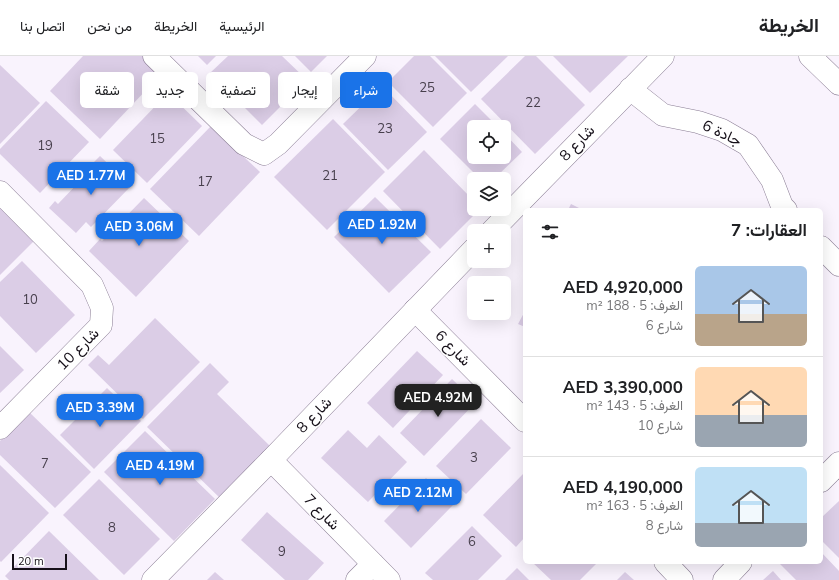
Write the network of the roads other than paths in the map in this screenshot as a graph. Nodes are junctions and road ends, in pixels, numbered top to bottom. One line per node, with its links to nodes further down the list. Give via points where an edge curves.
1 (154, 56): 2 (street, via 244,144 264,154 278,144)
2 (364, 56)
3 (662, 56): 6 (street, شارع 8)
4 (810, 56): 5 (street)
5 (839, 84)
6 (630, 89): 8 (street, جادة 6, via 663,115 722,130 748,145 772,180); 9 (street, شارع 8)
7 (0, 192): 15 (street, شارع 10, via 92,285 102,308 101,325)
8 (784, 208)
9 (499, 224)
10 (823, 249): 12 (street)
11 (467, 256): 13 (street, شارع 8)
12 (839, 265)
13 (415, 310): 14 (street, شارع 6); 16 (street, شارع 8)
14 (523, 419)
15 (0, 428)
16 (271, 460): 19 (street, شارع 7); 22 (street, شارع 8)
17 (839, 463): 18 (street)
18 (823, 479)
19 (373, 564): 23 (street); 24 (street, شارع 7)
20 (667, 564): 25 (street)
21 (739, 564): 26 (street)
22 (154, 580)
23 (357, 580)
24 (389, 580)
25 (682, 580)
26 (724, 580)

